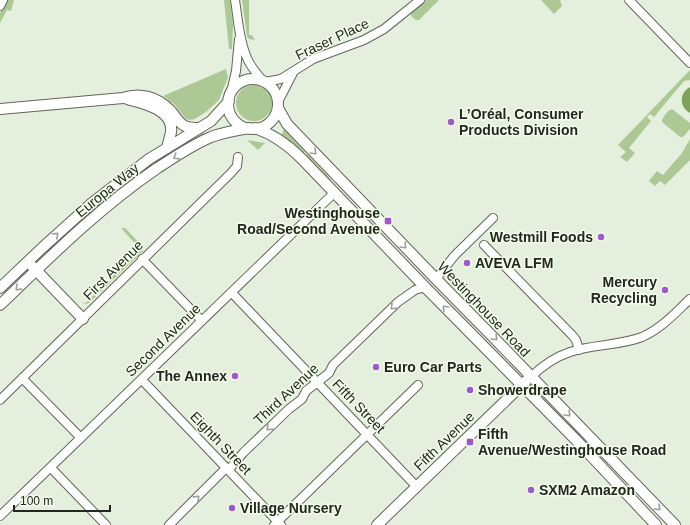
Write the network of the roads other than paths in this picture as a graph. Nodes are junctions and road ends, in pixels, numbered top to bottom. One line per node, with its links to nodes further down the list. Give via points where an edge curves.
1 (3, 0): 5 (street)
2 (235, 0): 6 (street)
3 (420, 0): 8 (street, Fraser Place, via 378,33 313,59)
4 (629, 0): 7 (street)
5 (0, 6)
6 (239, 32): 9 (street, via 247,59); 10 (street, via 236,72)
7 (690, 64)
8 (293, 72): 9 (street, Fraser Place, via 280,79); 12 (street, Fraser Place)
9 (264, 81): 10 (street, via 243,81); 12 (street, via 274,90)
10 (230, 96): 14 (street, Europa Way, via 211,121); 15 (street, via 228,106 232,116 240,124)
11 (124, 98): 13 (street); 14 (street, via 131,95 148,96 170,110 182,125); 16 (street, via 146,104 164,115 171,132)
12 (278, 105): 15 (street, via 270,122); 18 (street, Westinghouse Road, one-way to 18, via 287,124)
13 (0, 109)
14 (200, 128): 16 (street, Europa Way)
15 (252, 128): 19 (street, Westinghouse Road, via 277,138 290,147); 24 (street, Europa Way, one-way to 24, via 210,138 161,166 95,216)
16 (167, 148): 23 (street, Europa Way, one-way to 16, via 92,203 132,171)
17 (238, 157): 22 (street, First Avenue, via 237,166 231,174)
18 (344, 183): 19 (street, Second Avenue); 25 (street, Westinghouse Road, one-way to 25)
19 (334, 193): 26 (street, Westinghouse Road); 28 (street, Second Avenue)
20 (493, 218): 25 (street, via 455,255)
21 (484, 245): 33 (street, via 572,335)
22 (142, 260): 31 (street, First Avenue); 32 (street)
23 (28, 262): 24 (street); 27 (street, Europa Way)
24 (36, 270): 30 (street, Europa Way, one-way to 30); 31 (street)
25 (436, 280): 26 (street); 34 (street, Westinghouse Road, one-way to 34)
26 (425, 287): 37 (street, Third Avenue, one-way to 37, via 415,290 398,302); 39 (street, Westinghouse Road, one-way to 26)
27 (0, 288)
28 (232, 293): 32 (street, Second Avenue); 37 (street, Fifth Street)
29 (690, 299): 33 (street, via 662,325 643,336)
30 (0, 305)
31 (83, 319): 35 (street, First Avenue)
32 (202, 321): 36 (street, Second Avenue)
33 (579, 350): 34 (street, via 551,361)
34 (531, 377): 39 (street, Fifth Avenue); 41 (street, Westinghouse Road, one-way to 41)
35 (22, 378): 40 (street, First Avenue); 43 (street)
36 (142, 380): 43 (street, Second Avenue); 48 (street, Eighth Street)
37 (318, 382): 42 (street, Fifth Street); 48 (street, Third Avenue, one-way to 48)
38 (418, 385): 42 (street)
39 (522, 385): 44 (street, Westinghouse Road); 49 (street, Fifth Avenue)
40 (0, 400)
41 (584, 431): 44 (street); 45 (street, Westinghouse Road)
42 (367, 434): 49 (street, Fifth Street); 51 (street)
43 (81, 438): 47 (street, Second Avenue)
44 (576, 440): 46 (street, Westinghouse Road)
45 (610, 458): 46 (street); 56 (street, Westinghouse Road, one-way to 56)
46 (601, 467): 55 (street, Westinghouse Road)
47 (50, 468): 50 (street, Second Avenue); 52 (street)
48 (227, 469): 51 (street, Eighth Street); 53 (street, Third Avenue, one-way to 48, via 223,470)
49 (416, 486): 54 (street, Fifth Avenue)
50 (0, 516)
51 (277, 524)
52 (106, 525)
53 (169, 525)
54 (377, 525)
55 (656, 525)
56 (675, 525)

